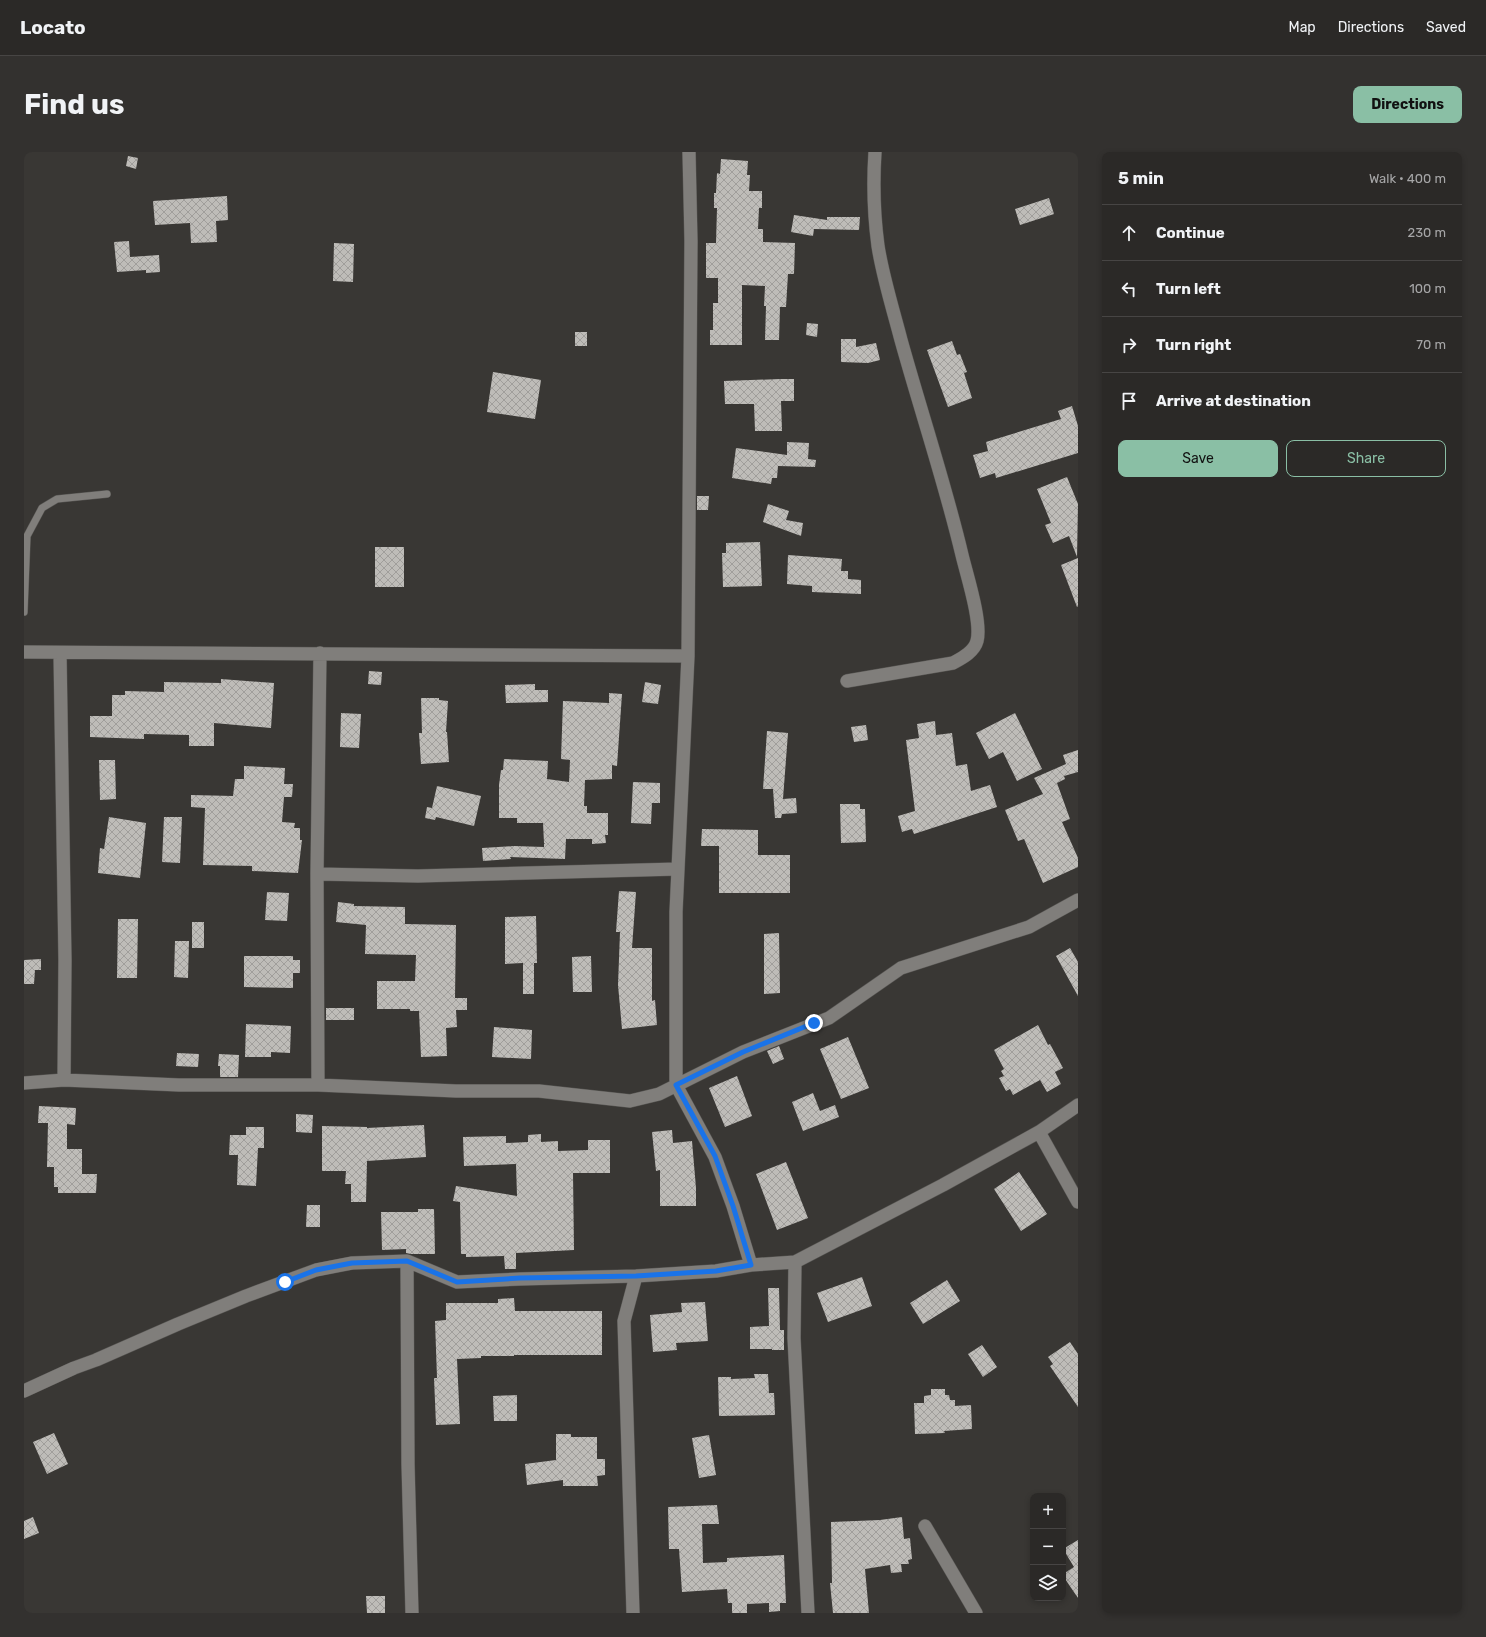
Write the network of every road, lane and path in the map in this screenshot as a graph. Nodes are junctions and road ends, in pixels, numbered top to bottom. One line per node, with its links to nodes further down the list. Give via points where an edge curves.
1 (689, 152): 8 (street, via 691,241)
2 (875, 152): 9 (street, via 878,246 885,281 952,511 978,630 974,648 953,663)
3 (106, 494): 4 (lane, via 57,498 42,508 27,536)
4 (24, 612)
5 (24, 652): 6 (street)
6 (60, 653): 7 (street); 13 (street, via 65,960)
7 (320, 653): 8 (street); 11 (street)
8 (688, 656): 10 (street)
9 (847, 681)
10 (678, 870): 11 (street, via 418,876); 16 (street)
11 (317, 874): 15 (street)
12 (1078, 900): 16 (street, via 1029,927 900,968 829,1018 743,1052)
13 (64, 1080): 14 (street); 15 (street, via 179,1085)
14 (24, 1083)
15 (318, 1085): 16 (street, via 539,1091 630,1100 659,1094)
16 (676, 1085): 22 (street, via 715,1156)
17 (1078, 1105): 18 (street)
18 (1039, 1132): 19 (street); 21 (street)
19 (1078, 1202)
20 (407, 1261): 23 (street, via 457,1282); 24 (street, via 352,1263 316,1270 178,1324); 26 (street)
21 (796, 1262): 22 (street); 28 (street, via 794,1338)
22 (751, 1265): 23 (street, via 716,1271)
23 (636, 1276): 27 (street, via 624,1321)
24 (24, 1391)
25 (925, 1526): 29 (street)
26 (412, 1613)
27 (633, 1613)
28 (808, 1613)
29 (976, 1613)

